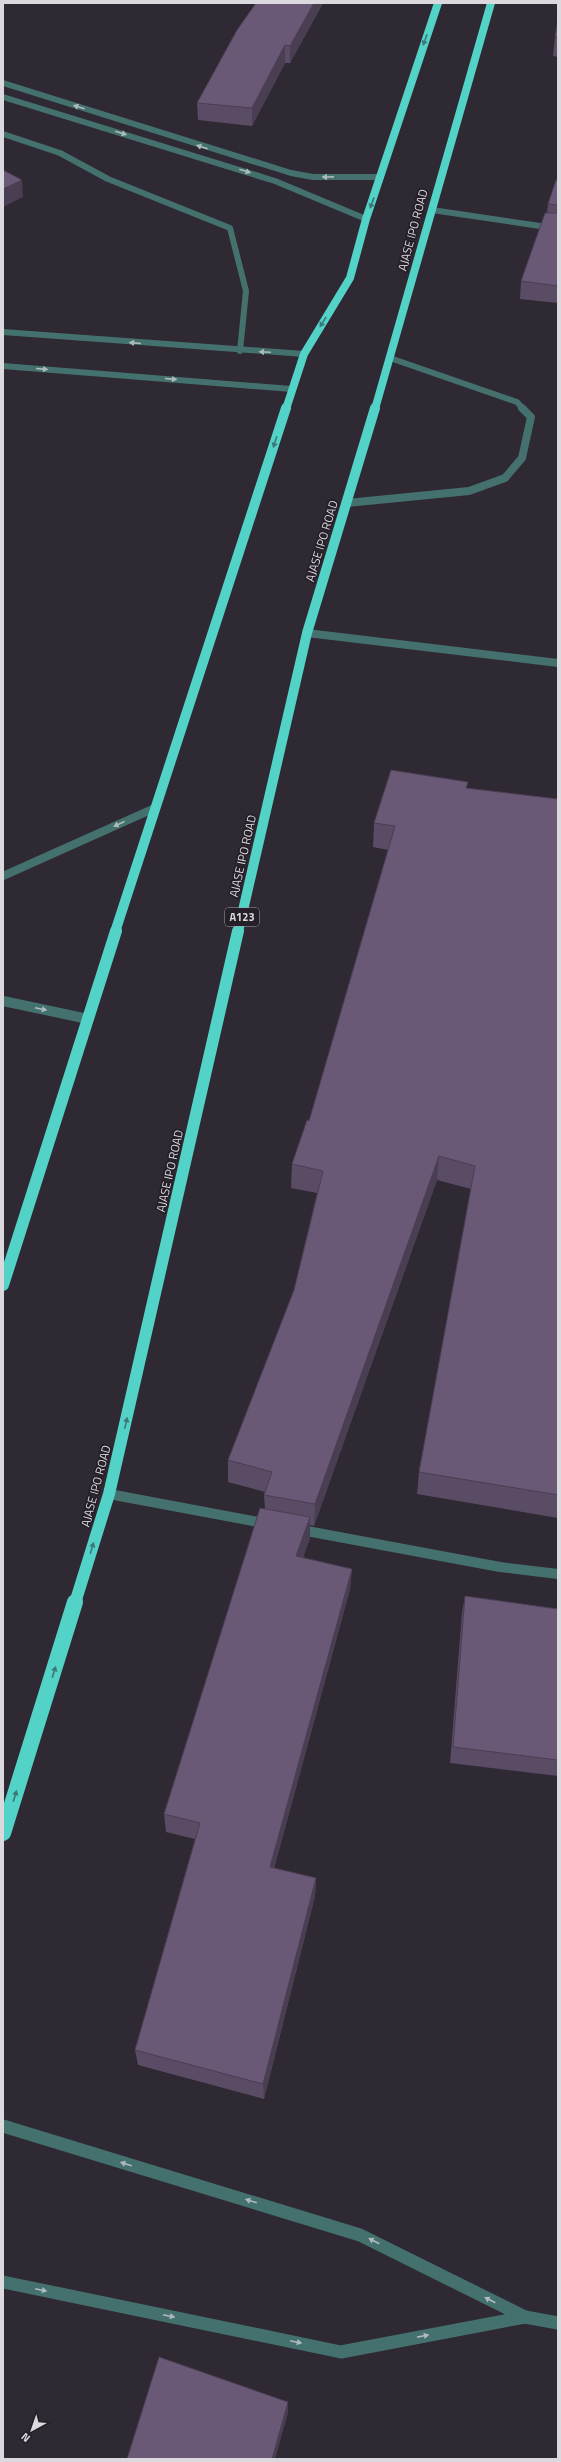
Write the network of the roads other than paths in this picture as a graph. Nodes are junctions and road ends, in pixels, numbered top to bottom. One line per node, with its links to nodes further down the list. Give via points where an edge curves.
1 (438, 3): 6 (highway, one-way to 6)
2 (492, 3): 7 (highway, AJASE IPO ROAD / A123)
3 (3, 83): 6 (street, one-way to 3, via 313,177 291,173)
4 (3, 97): 8 (street, one-way to 8, via 275,181)
5 (3, 134): 11 (street, via 60,153 108,179 230,228 246,292)
6 (381, 177): 8 (highway, one-way to 8)
7 (432, 210): 9 (street, via 540,226); 13 (highway, AJASE IPO ROAD / A123)
8 (366, 219): 12 (highway, one-way to 12, via 350,278)
9 (558, 226)
10 (3, 332): 11 (street, one-way to 10)
11 (240, 351): 12 (street, one-way to 11)
12 (304, 354): 15 (highway)
13 (390, 358): 16 (highway, AJASE IPO ROAD / A123); 16 (street, via 517,402 531,417 522,458 505,478 469,491)
14 (3, 366): 15 (street, one-way to 15)
15 (292, 389): 19 (highway, one-way to 19)
16 (347, 503): 17 (highway, AJASE IPO ROAD / A123)
17 (307, 634): 18 (street); 24 (highway, AJASE IPO ROAD / A123, one-way to 17)
18 (558, 663)
19 (155, 808): 20 (street, one-way to 20); 22 (highway)
20 (3, 876)
21 (3, 1001): 22 (street, one-way to 22)
22 (88, 1019): 23 (highway)
23 (3, 1286)
24 (109, 1494): 25 (street, via 500,1567); 26 (highway, AJASE IPO ROAD / A123, one-way to 24)
25 (558, 1574)
26 (3, 1833)
27 (3, 2126): 29 (street, one-way to 27, via 360,2235)
28 (3, 2282): 29 (street, one-way to 29, via 341,2352)
29 (525, 2317): 30 (street)
30 (558, 2323)

